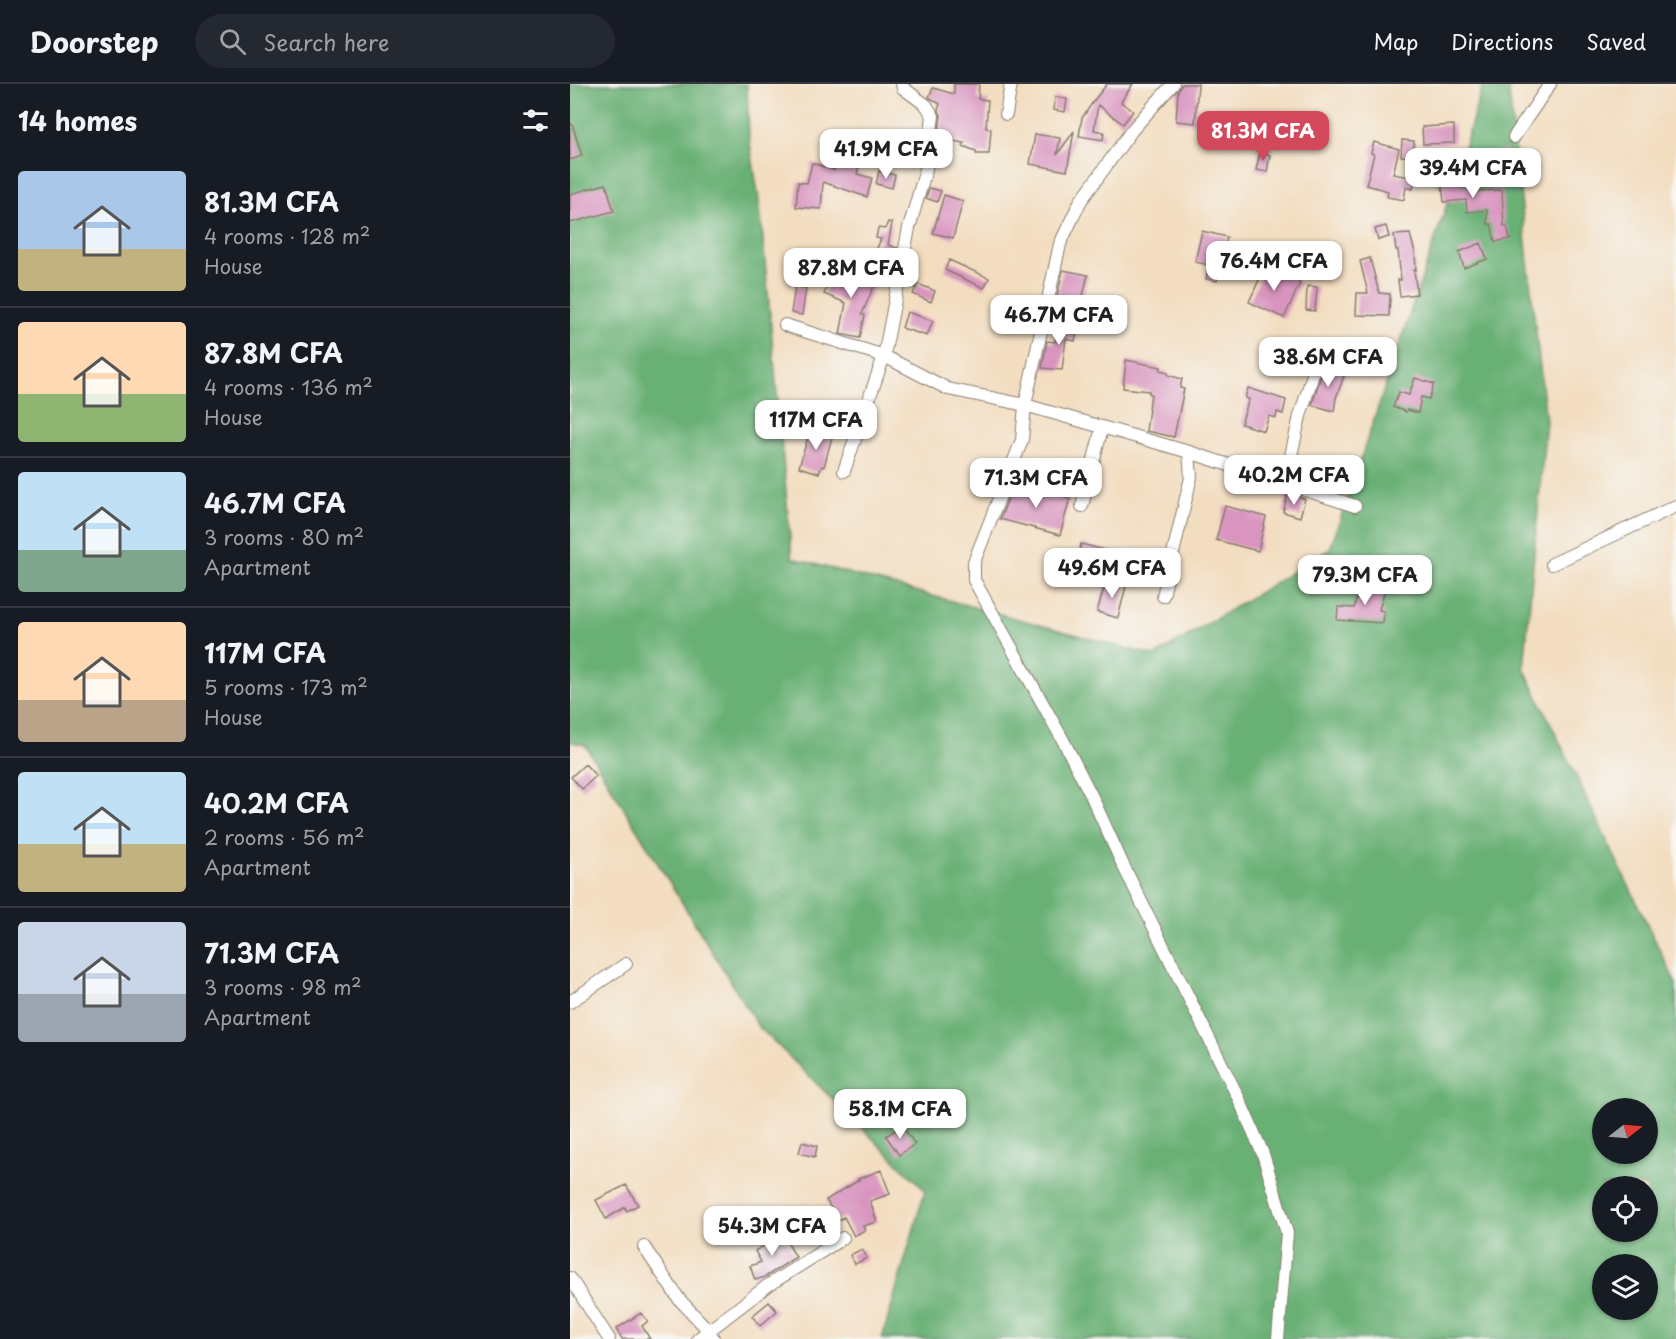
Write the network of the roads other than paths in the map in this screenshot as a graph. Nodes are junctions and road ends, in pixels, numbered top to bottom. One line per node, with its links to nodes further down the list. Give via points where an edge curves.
1 (902, 84): 8 (street, via 933,116 926,169 909,228)
2 (1011, 84): 5 (street)
3 (1173, 84): 10 (street, via 1132,130 1080,202 1060,244)
4 (1550, 84): 6 (street)
5 (1006, 114)
6 (1514, 137)
7 (785, 325): 8 (street)
8 (884, 356): 10 (street, via 948,389); 13 (street)
9 (1314, 371): 14 (street)
10 (1025, 405): 11 (street); 28 (street, via 1022,440 974,562 974,580 1064,742 1263,1154 1287,1233)
11 (1102, 428): 12 (street); 15 (street)
12 (1190, 452): 14 (street); 19 (street, via 1191,477)
13 (844, 471)
14 (1285, 482): 16 (street)
15 (1083, 506)
16 (1355, 506)
17 (1676, 506): 18 (street)
18 (1552, 564)
19 (1163, 596)
20 (626, 964): 21 (street)
21 (570, 1002)
22 (843, 1238): 25 (street, via 766,1286)
23 (644, 1247): 25 (street, via 679,1299)
24 (570, 1278): 26 (street)
25 (712, 1335): 27 (street)
26 (609, 1339)
27 (698, 1339)
28 (1278, 1339)

